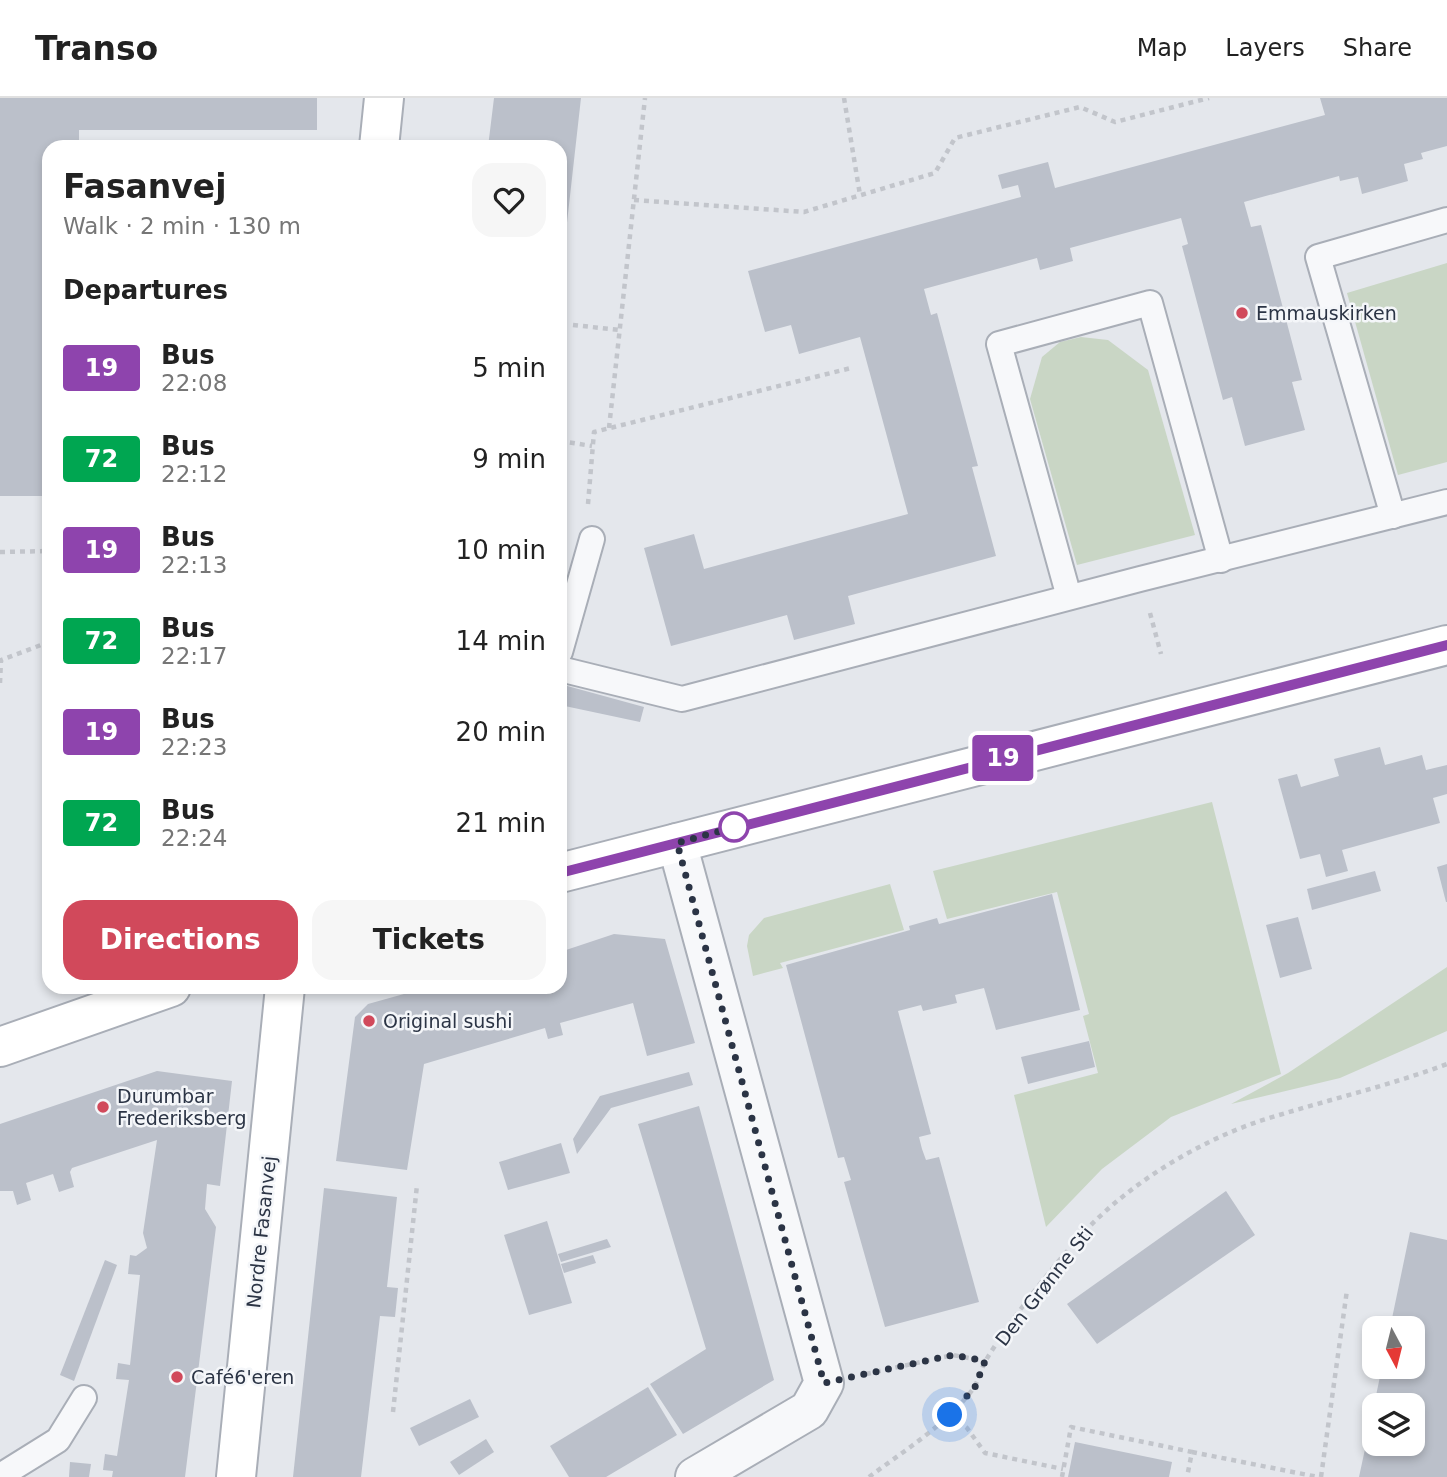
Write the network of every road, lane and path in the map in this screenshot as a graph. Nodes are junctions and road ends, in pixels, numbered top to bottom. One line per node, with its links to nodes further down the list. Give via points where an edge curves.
1 (384, 98): 5 (street)
2 (645, 98): 7 (path)
3 (844, 98): 6 (path)
4 (1209, 98): 6 (path, via 1115,122 1080,107 954,138 935,173)
5 (380, 140)
6 (860, 195): 7 (path, via 804,212)
7 (634, 200): 10 (path)
8 (1447, 220): 16 (lane, via 1318,257)
9 (573, 325): 10 (path)
10 (620, 330): 12 (path)
11 (851, 368): 12 (path)
12 (609, 428): 14 (path, via 594,432)
13 (567, 442): 14 (path)
14 (592, 446): 17 (path, via 586,522)
15 (1447, 502): 16 (lane)
16 (1393, 516): 20 (lane)
17 (592, 539): 22 (lane)
18 (42, 551): 19 (path)
19 (0, 552)
20 (1221, 560): 21 (lane); 21 (lane, via 1150,303 999,344)
21 (1069, 597): 26 (lane, via 682,699)
22 (567, 627)
23 (42, 645): 25 (path)
24 (1447, 645): 28 (street)
25 (1, 660): 27 (path)
26 (567, 671)
27 (0, 683)
28 (677, 843): 29 (street); 37 (street)
29 (567, 871)
30 (151, 994): 32 (street)
31 (284, 994): 44 (street, Nordre Fasanvej)
32 (0, 1047)
33 (1447, 1064): 36 (path, Den Grønne Sti, via 1258,1122 1194,1151 1091,1226)
34 (417, 1185): 39 (path)
35 (1347, 1290): 49 (path)
36 (985, 1361): 37 (path, via 953,1355); 40 (path, Den Grønne Sti, via 975,1387)
37 (824, 1383): 45 (street, via 809,1410)
38 (84, 1398): 43 (lane, via 58,1440)
39 (393, 1412)
40 (950, 1415): 42 (path, via 967,1428 985,1453); 46 (path, Den Grønne Sti)
41 (1192, 1452): 42 (path, via 1071,1427); 48 (path); 49 (path)
42 (1063, 1469): 47 (path)
43 (1, 1476)
44 (236, 1477)
45 (695, 1477)
46 (869, 1477)
47 (1062, 1477)
48 (1187, 1477)
49 (1320, 1477)

